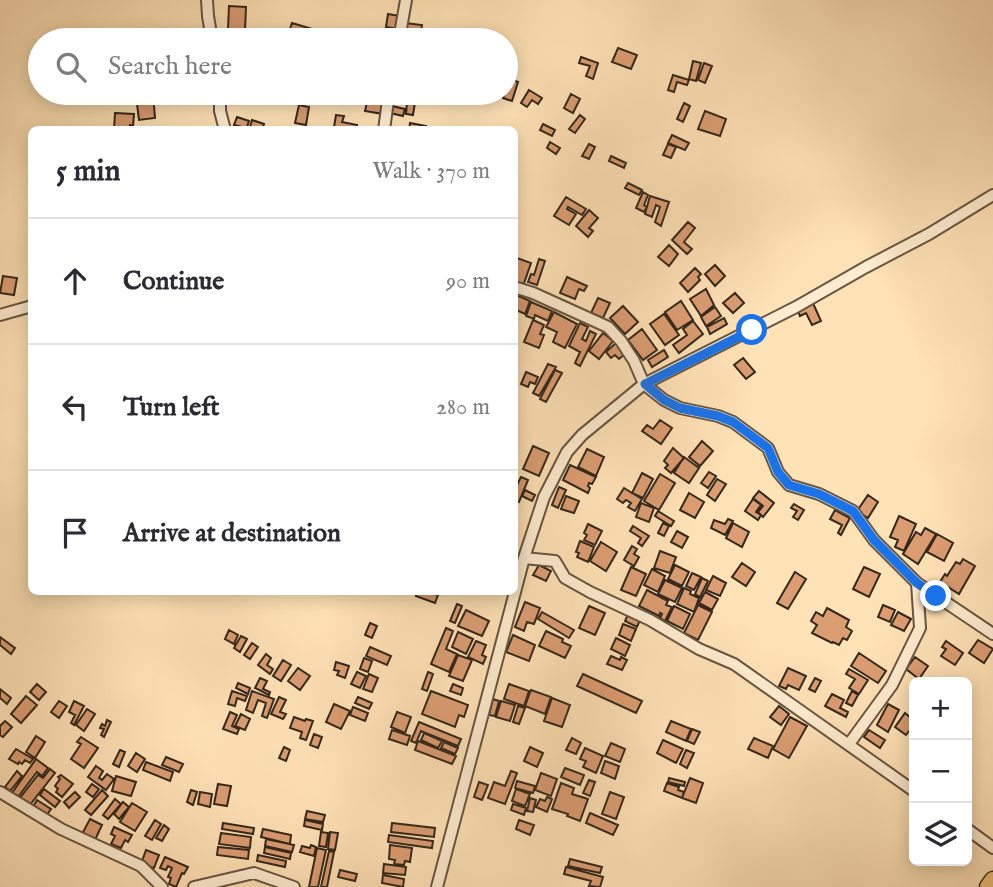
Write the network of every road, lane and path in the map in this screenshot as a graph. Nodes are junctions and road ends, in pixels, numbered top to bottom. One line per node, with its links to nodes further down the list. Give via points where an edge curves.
1 (207, 0): 3 (street)
2 (406, 0): 4 (street)
3 (210, 28)
4 (400, 28)
5 (220, 105): 7 (street)
6 (387, 105): 8 (street)
7 (225, 126)
8 (385, 126)
9 (993, 195): 13 (street, via 796,307)
10 (518, 288): 13 (street, via 608,327)
11 (28, 307): 12 (street)
12 (0, 315)
13 (645, 384): 14 (street, via 567,452 544,497); 16 (street, via 680,408 733,422 768,448 789,485 853,511 874,540)
14 (524, 558): 15 (street); 19 (street, via 555,561 565,578 734,664)
15 (518, 581)
16 (917, 583): 18 (street); 19 (street, via 920,628 892,685)
17 (514, 595): 28 (street)
18 (993, 634)
19 (849, 744): 20 (street)
20 (909, 787)
21 (0, 792): 25 (street, via 61,829 141,866)
22 (972, 833): 23 (street)
23 (993, 848)
24 (993, 880): 29 (highway)
25 (162, 887)
26 (194, 887): 27 (street, via 254,873)
27 (294, 887)
28 (437, 887)
29 (988, 887)

